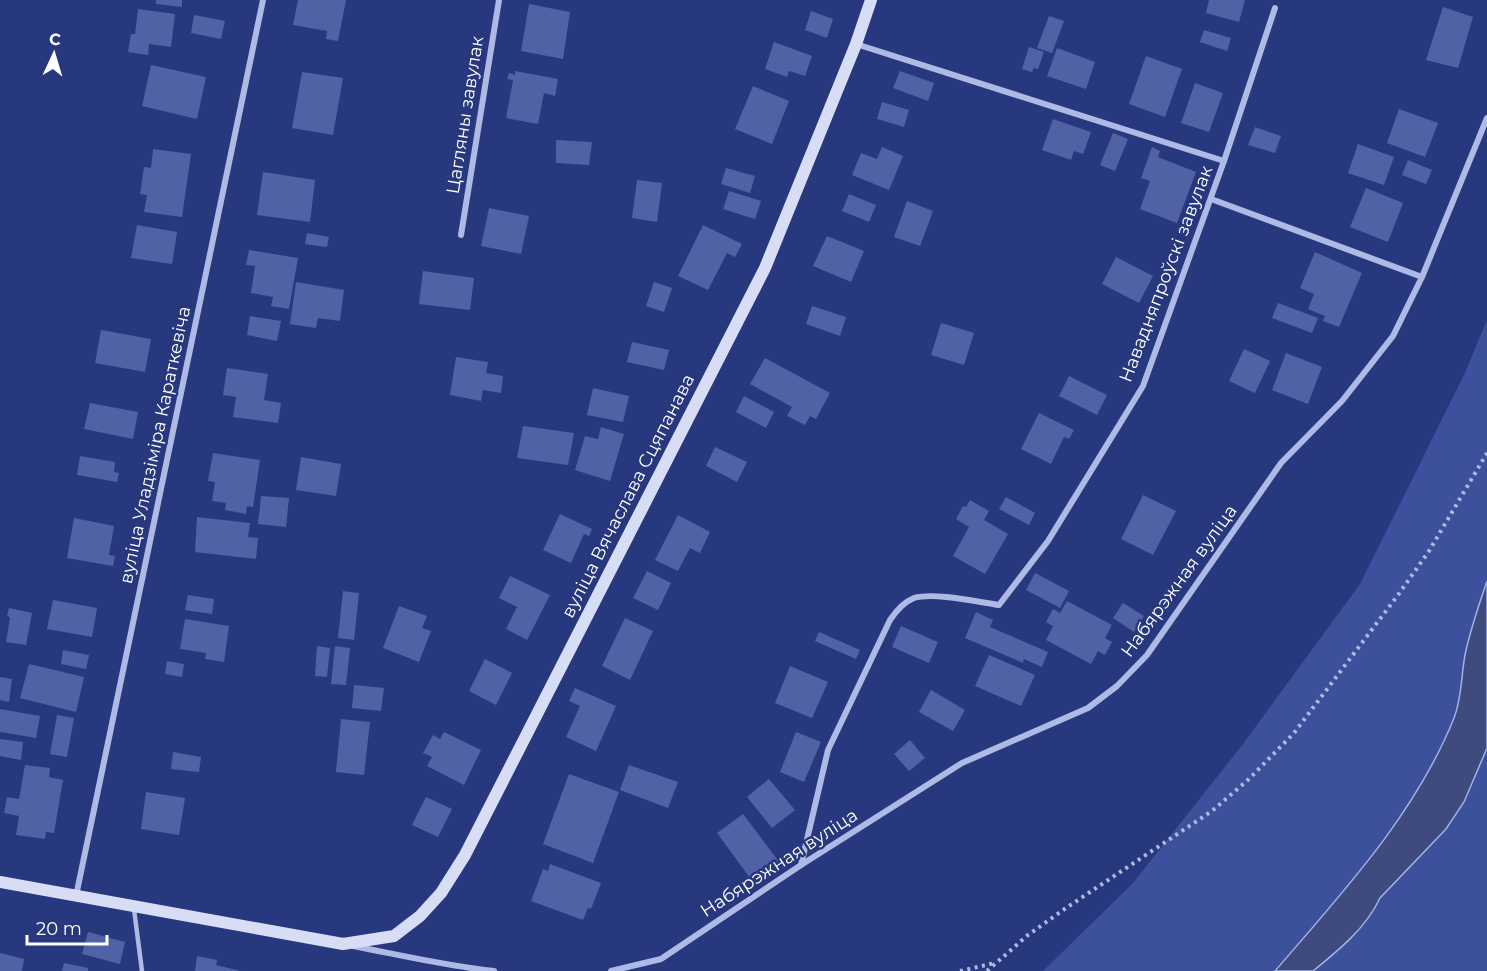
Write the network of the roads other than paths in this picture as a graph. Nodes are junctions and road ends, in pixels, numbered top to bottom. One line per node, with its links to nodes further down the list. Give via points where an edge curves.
1 (263, 0): 13 (street, вуліца Уладзіміра Караткевіча)
2 (500, 0): 9 (street, Цагляны завулак)
3 (871, 0): 5 (main road, вуліца Вячаслава Сцяпанава)
4 (1275, 8): 7 (street, Навадняпроўскі завулак)
5 (856, 44): 7 (street); 15 (main road, вуліца Вячаслава Сцяпанава, via 765,268 465,855 441,893 394,936)
6 (1487, 118): 10 (street, Набярэжная вуліца)
7 (1224, 161): 8 (street, Навадняпроўскі завулак)
8 (1211, 199): 10 (street); 11 (street, Навадняпроўскі завулак, via 1143,386 1048,541 999,605 954,598 915,598 890,620 828,750)
9 (461, 235)
10 (1422, 277): 11 (street, Набярэжная вуліца, via 1393,336 1342,401 1281,463 1147,655 1117,686 1088,708 962,763)
11 (801, 865): 19 (street, Набярэжная вуліца, via 661,959)
12 (0, 882): 13 (main road, вуліца Вячаслава Сцяпанава)
13 (76, 896): 14 (main road, вуліца Вячаслава Сцяпанава)
14 (134, 906): 15 (main road, вуліца Вячаслава Сцяпанава); 17 (lane)
15 (344, 944): 16 (street)
16 (448, 968): 18 (street)
17 (142, 971)
18 (494, 971)
19 (611, 971)

